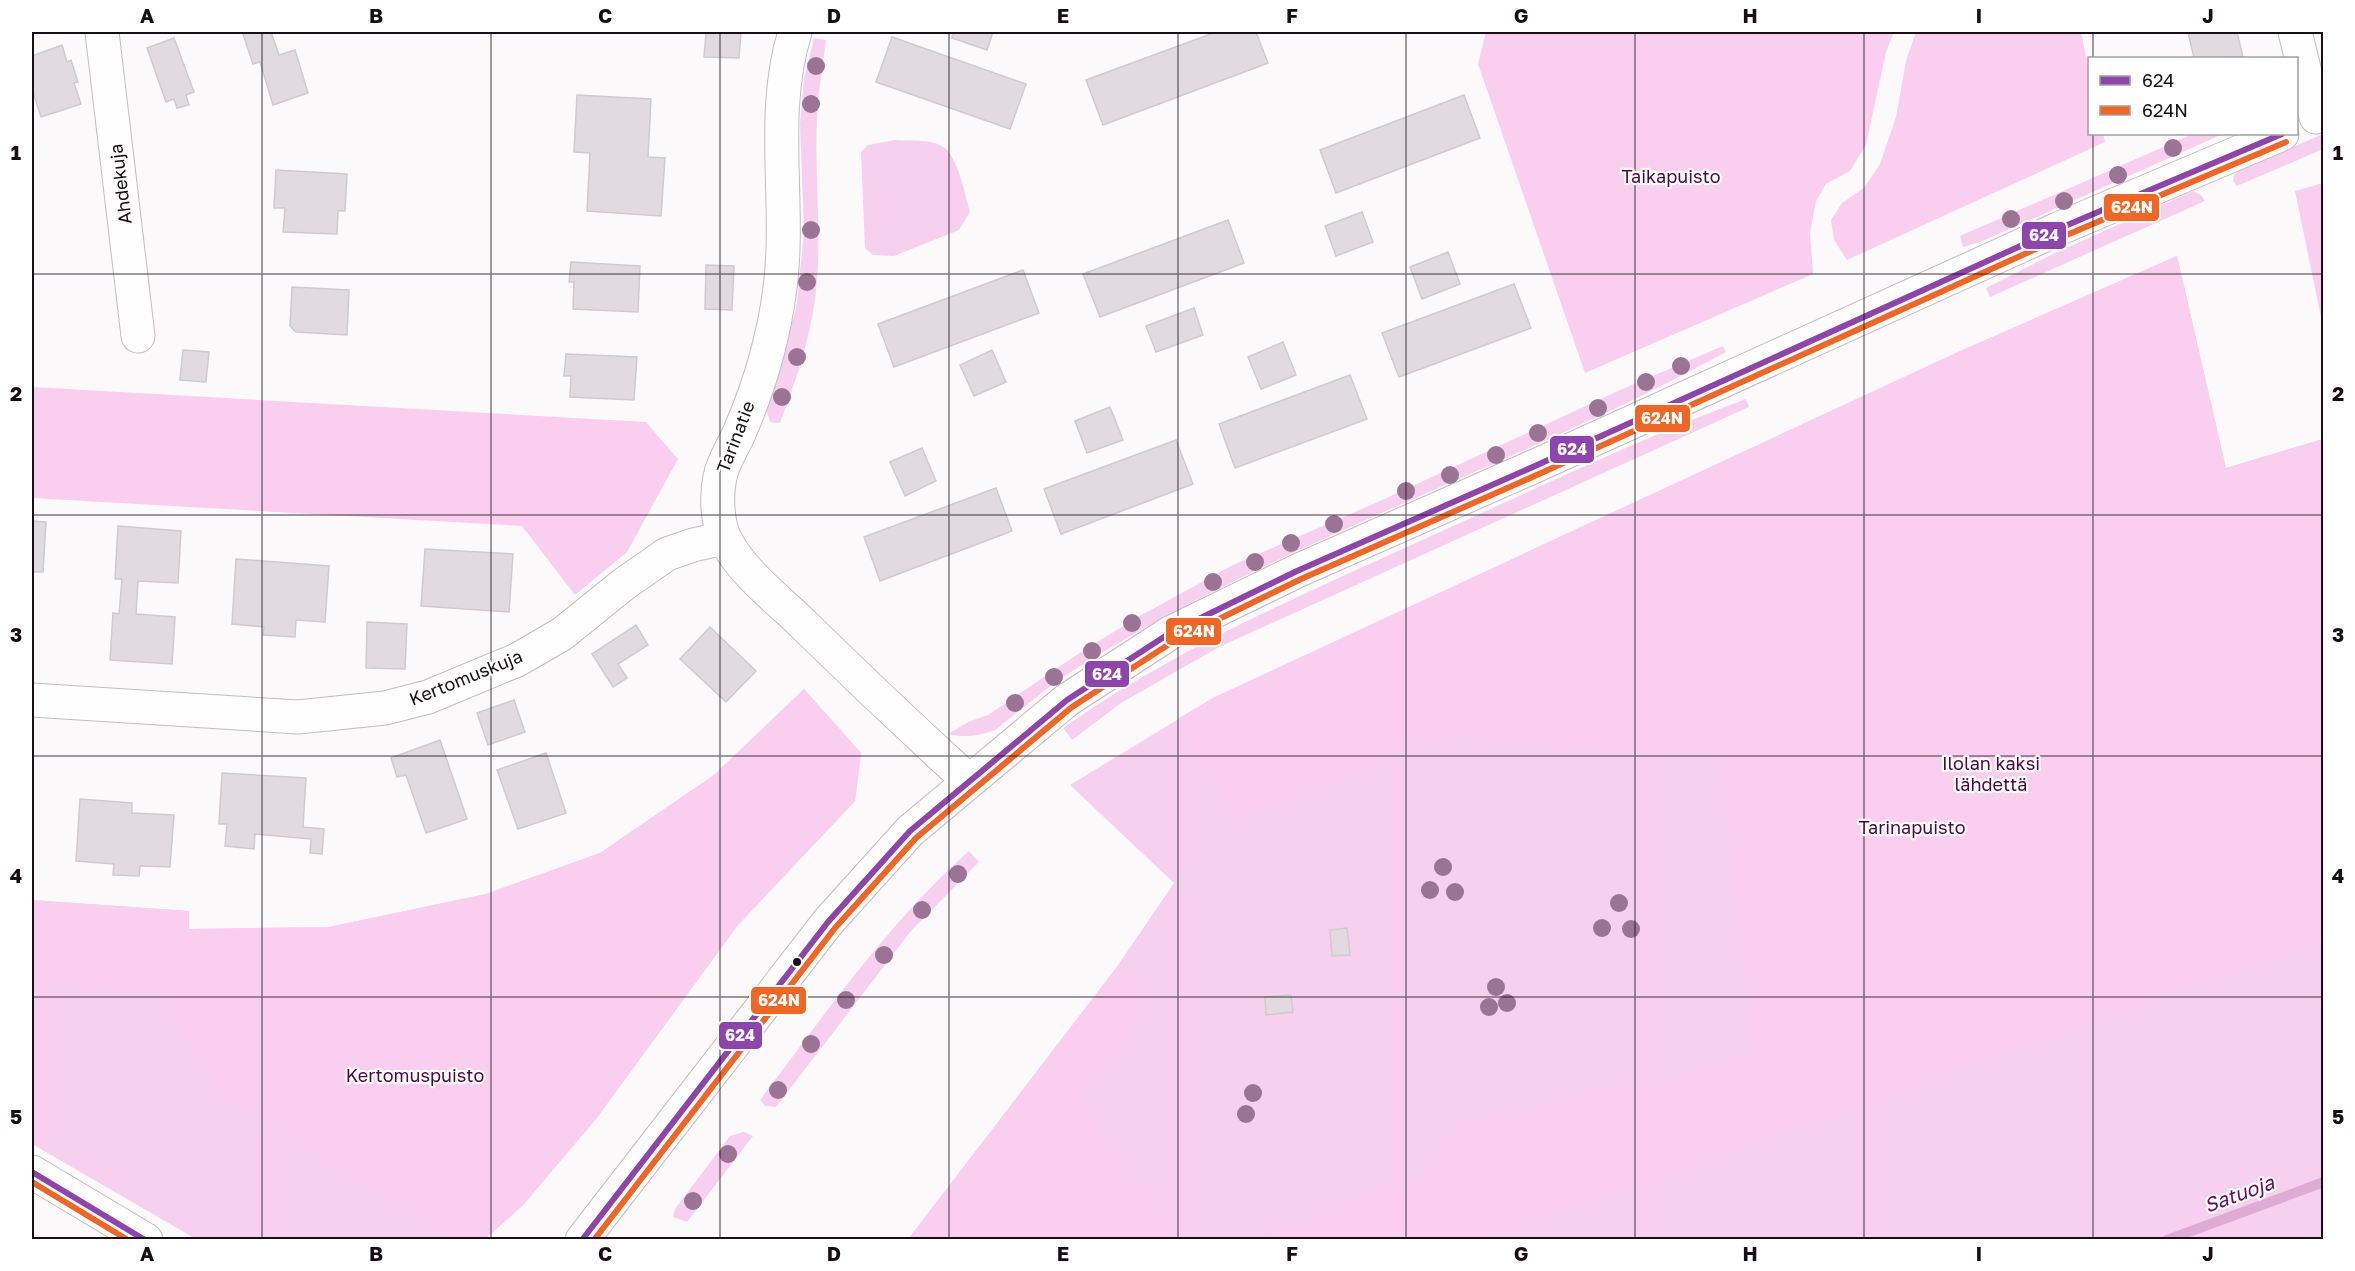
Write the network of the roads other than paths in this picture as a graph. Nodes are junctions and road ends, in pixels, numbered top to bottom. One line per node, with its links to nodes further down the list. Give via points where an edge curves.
1 (102, 32): 6 (street, Ahdekuja)
2 (795, 32): 7 (street, Tarinatie, via 782,103 784,241 780,289 769,344 740,432 720,476 718,508)
3 (2295, 32): 4 (street)
4 (2312, 120)
5 (2280, 135): 9 (street, via 2058,229 1191,622 1067,700)
6 (138, 336)
7 (724, 537): 8 (street, Kertomuskuja, via 667,554 562,634 517,660 428,697 385,708 298,717); 9 (street, Tarinatie, via 771,593)
8 (32, 700)
9 (969, 781): 12 (street, via 910,831 828,922)
10 (32, 1172): 11 (street)
11 (146, 1239)
12 (582, 1239)

